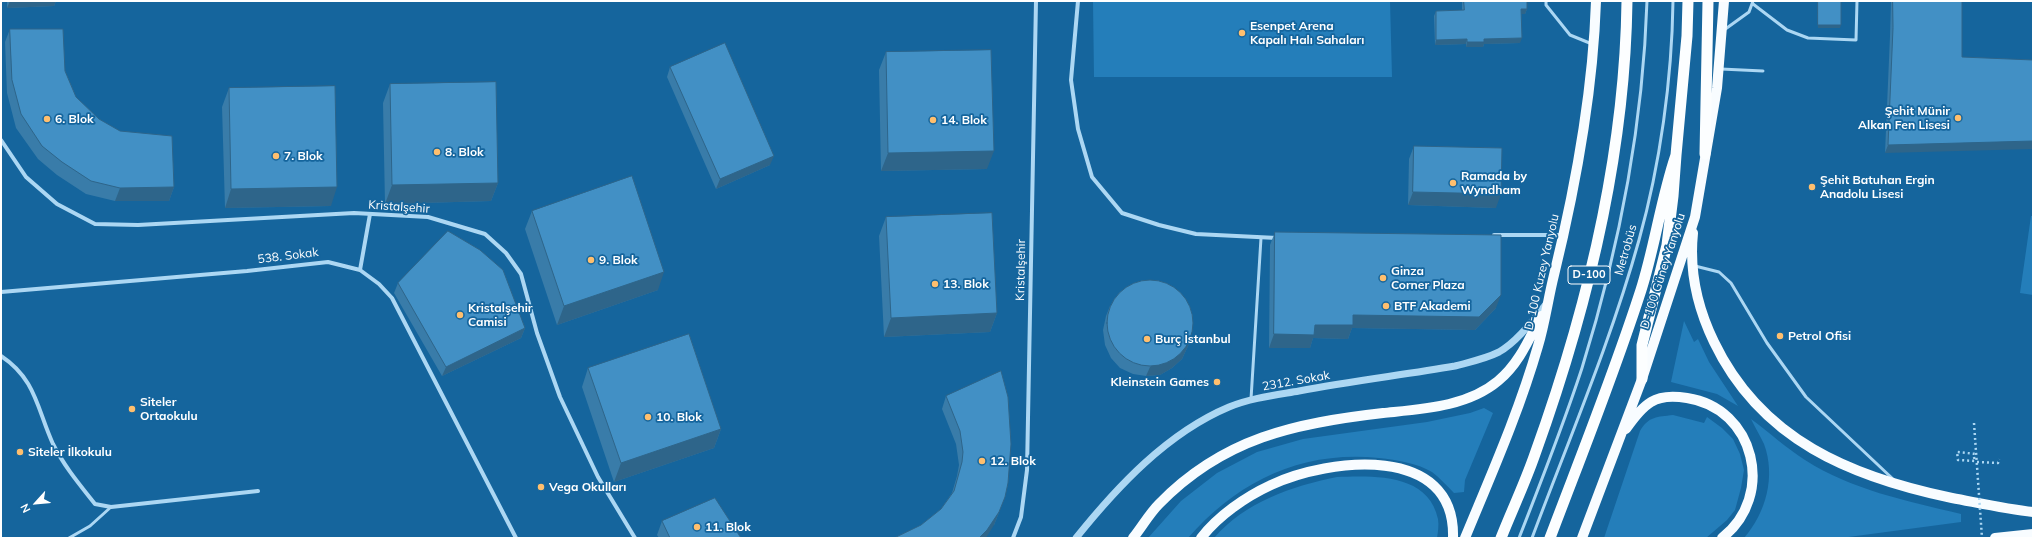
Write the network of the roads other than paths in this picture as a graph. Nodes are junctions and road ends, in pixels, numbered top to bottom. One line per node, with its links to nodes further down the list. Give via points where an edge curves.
1 (1036, 1): 42 (street, Kristalşehir, via 1027,470 1021,518)
2 (1078, 1): 24 (street, via 1070,80 1078,129 1092,177 1122,213 1196,234)
3 (1546, 1): 14 (lane, via 1546,5 1570,35)
4 (1596, 1): 14 (main road, D-100 Kuzey Yanyolu)
5 (1627, 1): 48 (highway, D-100, via 1622,102 1594,256 1558,387)
6 (1647, 1): 49 (lane, Metrobüs, via 1640,106 1616,242 1582,368 1552,456)
7 (1672, 1): 50 (lane, Metrobüs, via 1664,106 1656,162 1640,239 1598,366)
8 (1688, 1): 19 (highway, via 1684,83)
9 (1708, 1): 18 (highway)
10 (1724, 1): 13 (main road, D-100 Güney Yanyolu)
11 (1857, 1): 12 (lane, via 1856,40 1808,38 1787,30)
12 (1753, 2): 13 (lane, via 1743,17)
13 (1722, 32): 15 (main road, D-100 Güney Yanyolu)
14 (1595, 45): 23 (main road, D-100 Kuzey Yanyolu, via 1582,142)
15 (1718, 69): 16 (lane); 18 (main road, D-100 Güney Yanyolu)
16 (1763, 71)
17 (1, 140): 20 (street, Kristalşehir, via 26,177 52,199 95,224 138,225)
18 (1705, 154): 21 (main road, D-100 Güney Yanyolu)
19 (1676, 155): 31 (highway, via 1674,196 1667,244 1642,345); 51 (highway, via 1640,295)
20 (370, 214): 27 (street); 41 (street, Kristalşehir, via 435,219 485,234 506,253 521,274 540,340 577,436 598,477)
21 (1695, 217): 26 (main road); 31 (main road, D-100 Güney Yanyolu)
22 (1492, 235): 23 (street)
23 (1564, 235): 29 (main road, D-100 Kuzey Yanyolu)
24 (1261, 238): 25 (street); 32 (lane)
25 (1285, 238)
26 (1692, 265): 34 (lane, via 1719,272 1731,283 1767,344 1806,397); 34 (main road, via 1694,286 1710,334 1720,354 1756,406 1787,433 1822,455 1856,471)
27 (360, 270): 28 (street, 538. Sokak, via 328,262); 40 (street, 538. Sokak, via 392,298)
28 (1, 292)
29 (1547, 303): 32 (street, 2312. Sokak, via 1525,330 1500,351 1479,360); 44 (main road, via 1514,367 1476,395 1420,409 1316,422 1250,441 1216,458 1187,479 1158,505); 47 (main road, D-100 Kuzey Yanyolu, via 1538,345 1517,407)
30 (1, 356): 36 (street, via 22,372 66,468 95,504)
31 (1642, 379): 33 (main road, D-100 Güney Yanyolu)
32 (1251, 401): 43 (street, 2312. Sokak, via 1229,407 1171,441 1112,496)
33 (1615, 448): 52 (main road, D-100 Güney Yanyolu); 53 (main road, via 1637,415 1651,402 1661,398 1676,396 1697,399 1718,409 1734,423 1744,439 1752,464 1754,484 1749,504 1740,521)
34 (1901, 486): 37 (main road, via 2007,509)
35 (258, 491): 36 (street)
36 (111, 507): 39 (lane, via 90,526)
37 (2033, 512)
38 (2033, 534): 54 (main road)
39 (68, 538)
40 (516, 538)
41 (635, 538)
42 (1013, 538)
43 (1076, 538)
44 (1133, 538)
45 (1201, 538): 46 (main road, via 1230,510 1270,485 1315,470 1338,465 1362,464 1395,468 1421,476 1436,487 1448,504 1454,522)
46 (1453, 538)
47 (1465, 538)
48 (1501, 538)
49 (1519, 538)
50 (1532, 538)
51 (1550, 538)
52 (1582, 538)
53 (1722, 538)
54 (1995, 538)

